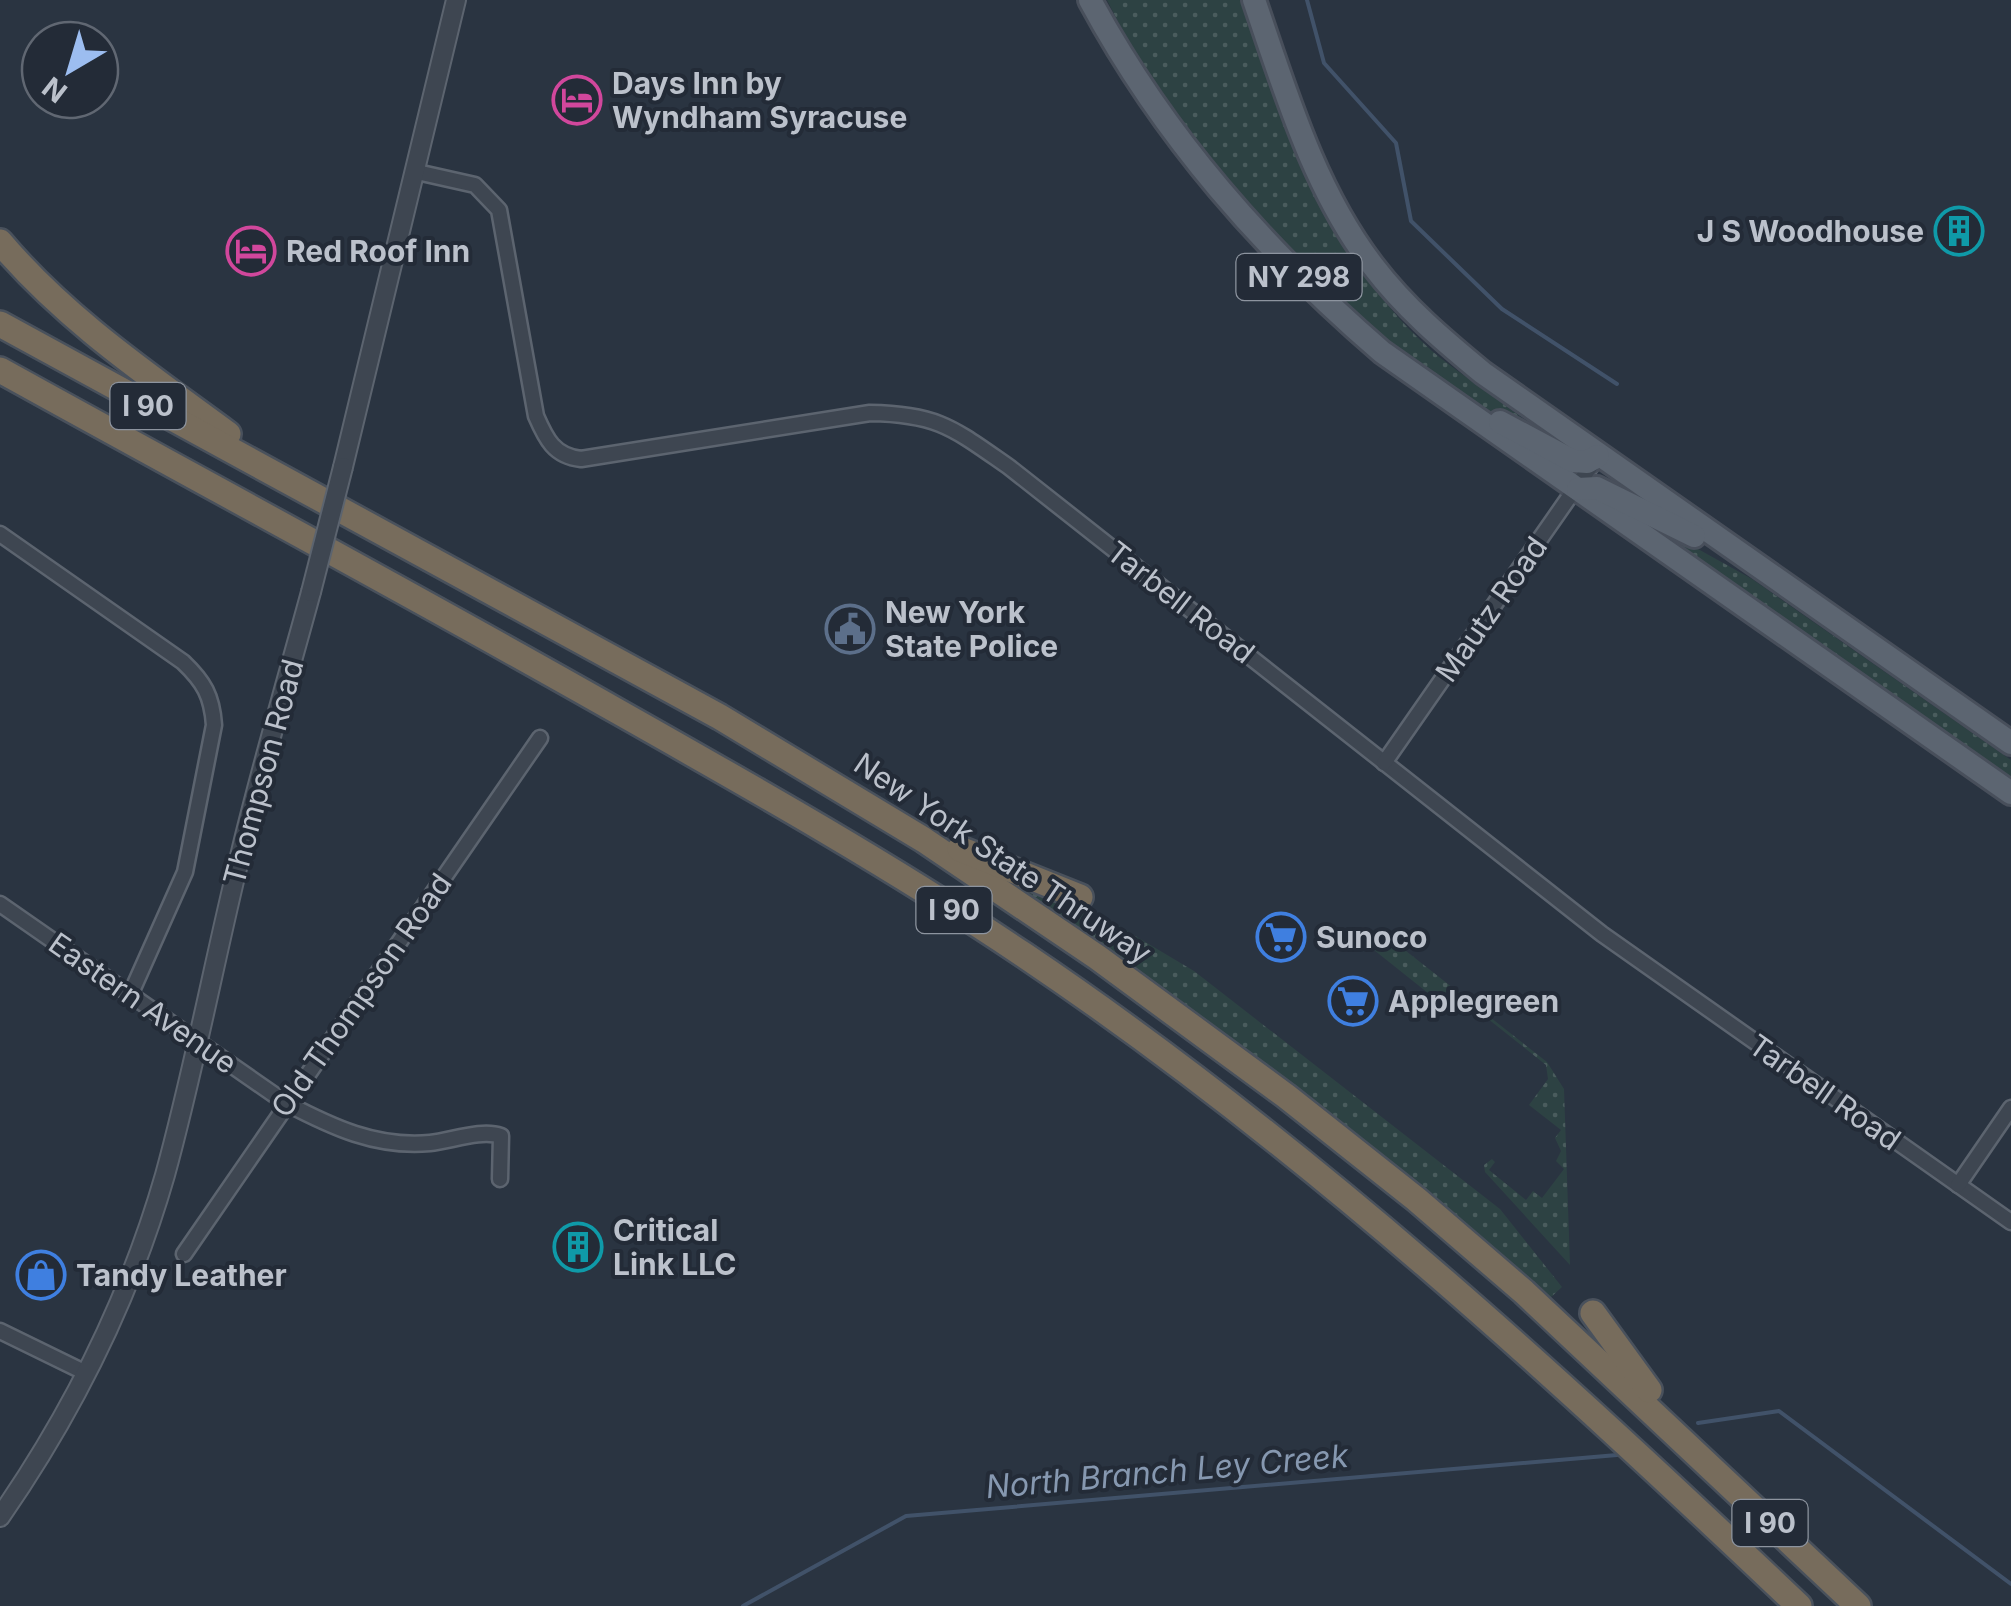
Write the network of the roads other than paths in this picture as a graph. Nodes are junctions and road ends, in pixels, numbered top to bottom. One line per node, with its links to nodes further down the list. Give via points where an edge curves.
1 (456, 0): 4 (street, Thompson Road)
2 (1090, 0): 8 (main road, NY 298, via 1176,137 1232,207 1332,309)
3 (1254, 0): 9 (main road, NY 298, via 1318,173 1372,266 1430,329)
4 (417, 172): 16 (street, Tarbell Road, via 475,186 499,210 536,416 551,447 562,454 582,460 870,413 943,422); 22 (street, Thompson Road, bridge)
5 (0, 242): 10 (highway, via 88,330)
6 (0, 324): 10 (highway, New York State Thruway / I 90)
7 (0, 370): 34 (highway, I 90, via 786,806 1023,954 1253,1121 1402,1240)
8 (1409, 372): 9 (main road, via 1573,462); 11 (main road, NY 298)
9 (1598, 456): 11 (street, Mautz Road); 13 (main road, NY 298)
10 (296, 485): 18 (highway, New York State Thruway / I 90)
11 (1575, 490): 13 (main road, via 1598,488); 16 (street, Mautz Road); 17 (main road, NY 298)
12 (0, 534): 21 (street, via 183,662 202,680 213,706 185,872)
13 (1764, 571): 15 (main road, NY 298)
14 (540, 738): 23 (street, Old Thompson Road)
15 (2011, 743)
16 (1384, 763): 26 (street, Tarbell Road, via 1666,981)
17 (2011, 790)
18 (883, 814): 19 (highway); 32 (highway, New York State Thruway / I 90, via 1286,1096 1511,1280)
19 (1080, 898)
20 (0, 904): 21 (street, Eastern Avenue)
21 (131, 993): 22 (street, Eastern Avenue)
22 (198, 1040): 23 (street, Eastern Avenue); 31 (street, Thompson Road, via 146,1232)
23 (286, 1102): 25 (street, Eastern Avenue, via 364,1138 428,1144 494,1134 502,1143); 28 (street, Old Thompson Road)
24 (2011, 1108): 26 (street)
25 (500, 1179)
26 (1958, 1185): 27 (street, Tarbell Road)
27 (2011, 1222)
28 (184, 1254)
29 (1593, 1313): 32 (highway)
30 (0, 1331): 31 (street)
31 (86, 1374): 33 (street, Thompson Road)
32 (1682, 1440): 35 (highway, New York State Thruway / I 90)
33 (0, 1516)
34 (1799, 1606)
35 (1858, 1606)

